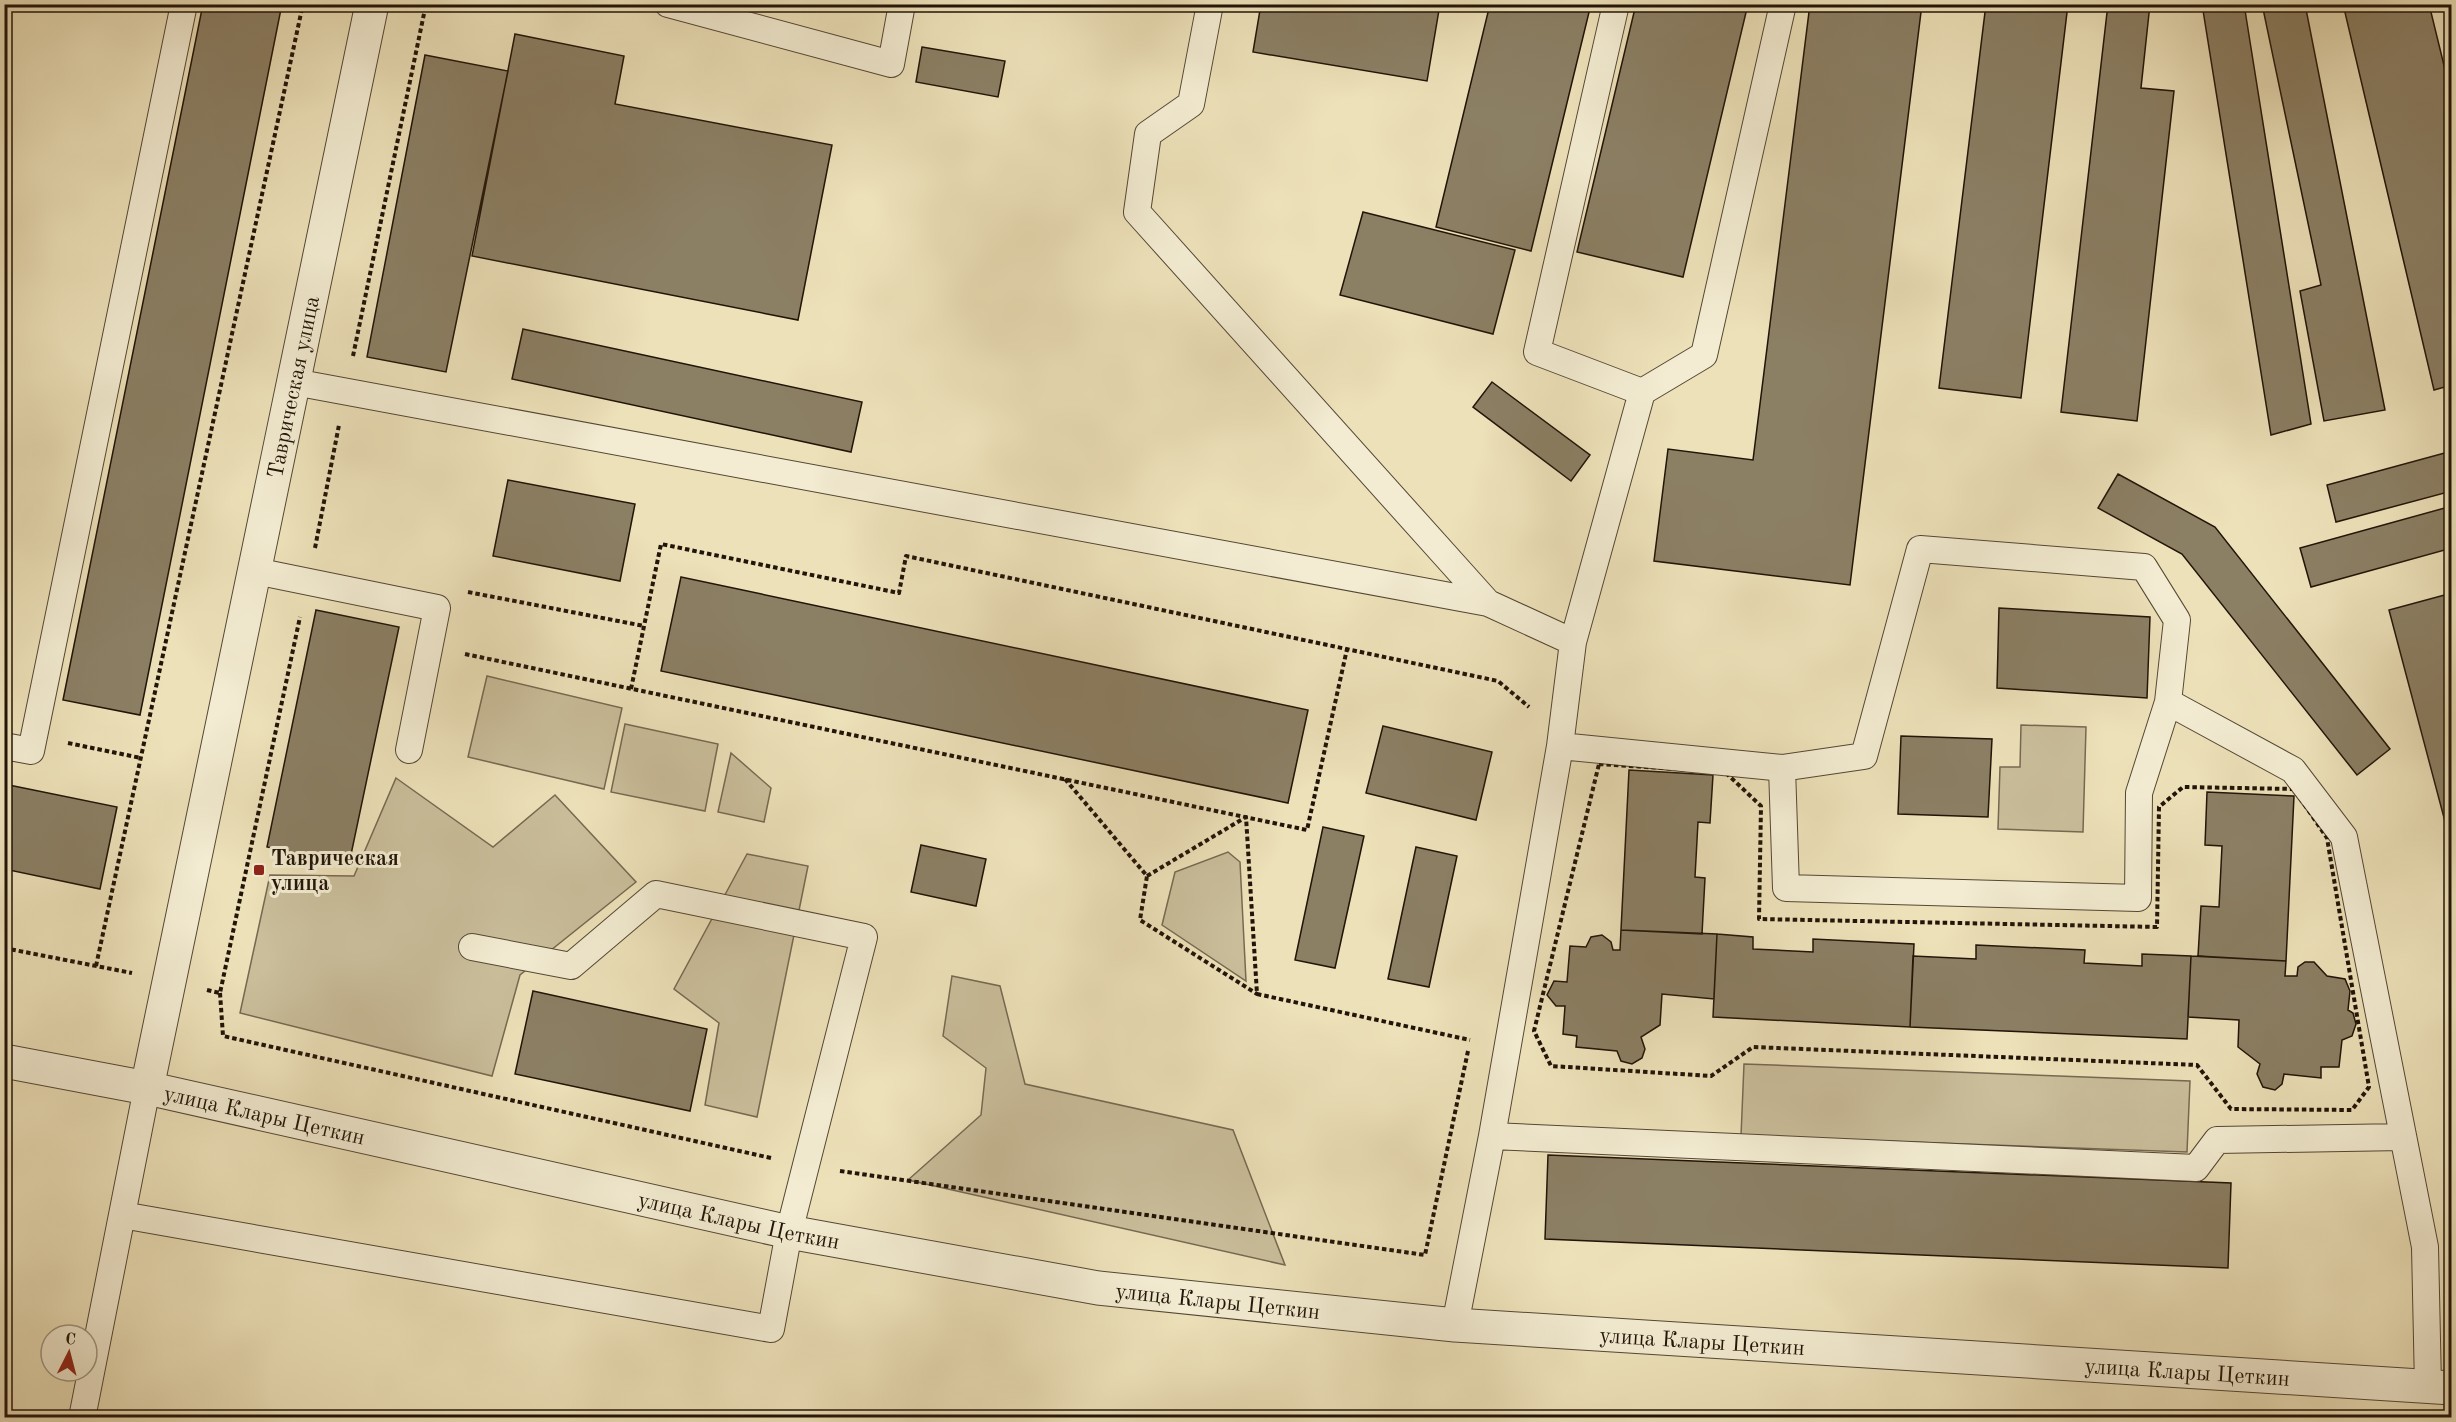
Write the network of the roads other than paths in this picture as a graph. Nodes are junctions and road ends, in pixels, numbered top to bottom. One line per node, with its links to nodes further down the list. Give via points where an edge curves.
1 (184, 4): 14 (lane, via 31,751)
2 (372, 4): 8 (street, Таврическая улица)
3 (668, 4): 4 (lane, via 891,64)
4 (902, 4)
5 (1210, 4): 11 (lane, via 1191,104 1148,134 1137,212)
6 (1616, 4): 9 (lane, via 1537,352)
7 (1783, 4): 9 (lane, via 1704,355)
8 (294, 381): 10 (street, Таврическая улица); 11 (lane)
9 (1642, 393): 12 (lane)
10 (255, 571): 16 (lane, via 437,608); 20 (street, Таврическая улица)
11 (1488, 603): 12 (lane)
12 (1573, 642): 15 (lane)
13 (2168, 702): 17 (lane, via 2176,620 2144,567 1920,549 1864,756); 17 (lane, via 2139,793 2138,898 1786,888); 22 (lane, via 2293,770 2344,837)
14 (4, 746)
15 (1560, 746): 17 (lane); 21 (lane)
16 (409, 750)
17 (1782, 768)
18 (472, 947): 24 (lane, via 571,966 656,894 864,938)
19 (4, 1061): 20 (street, улица Клары Цеткин)
20 (147, 1088): 23 (lane); 24 (street, улица Клары Цеткин)
21 (1491, 1136): 22 (lane, via 2196,1168 2217,1140); 25 (lane)
22 (2403, 1137): 26 (lane, via 2425,1247)
23 (122, 1215): 24 (lane, via 771,1329); 27 (lane)
24 (789, 1232): 25 (street, улица Клары Цеткин, via 1098,1288)
25 (1455, 1325): 26 (street, улица Клары Цеткин)
26 (2440, 1387)
27 (82, 1418)

